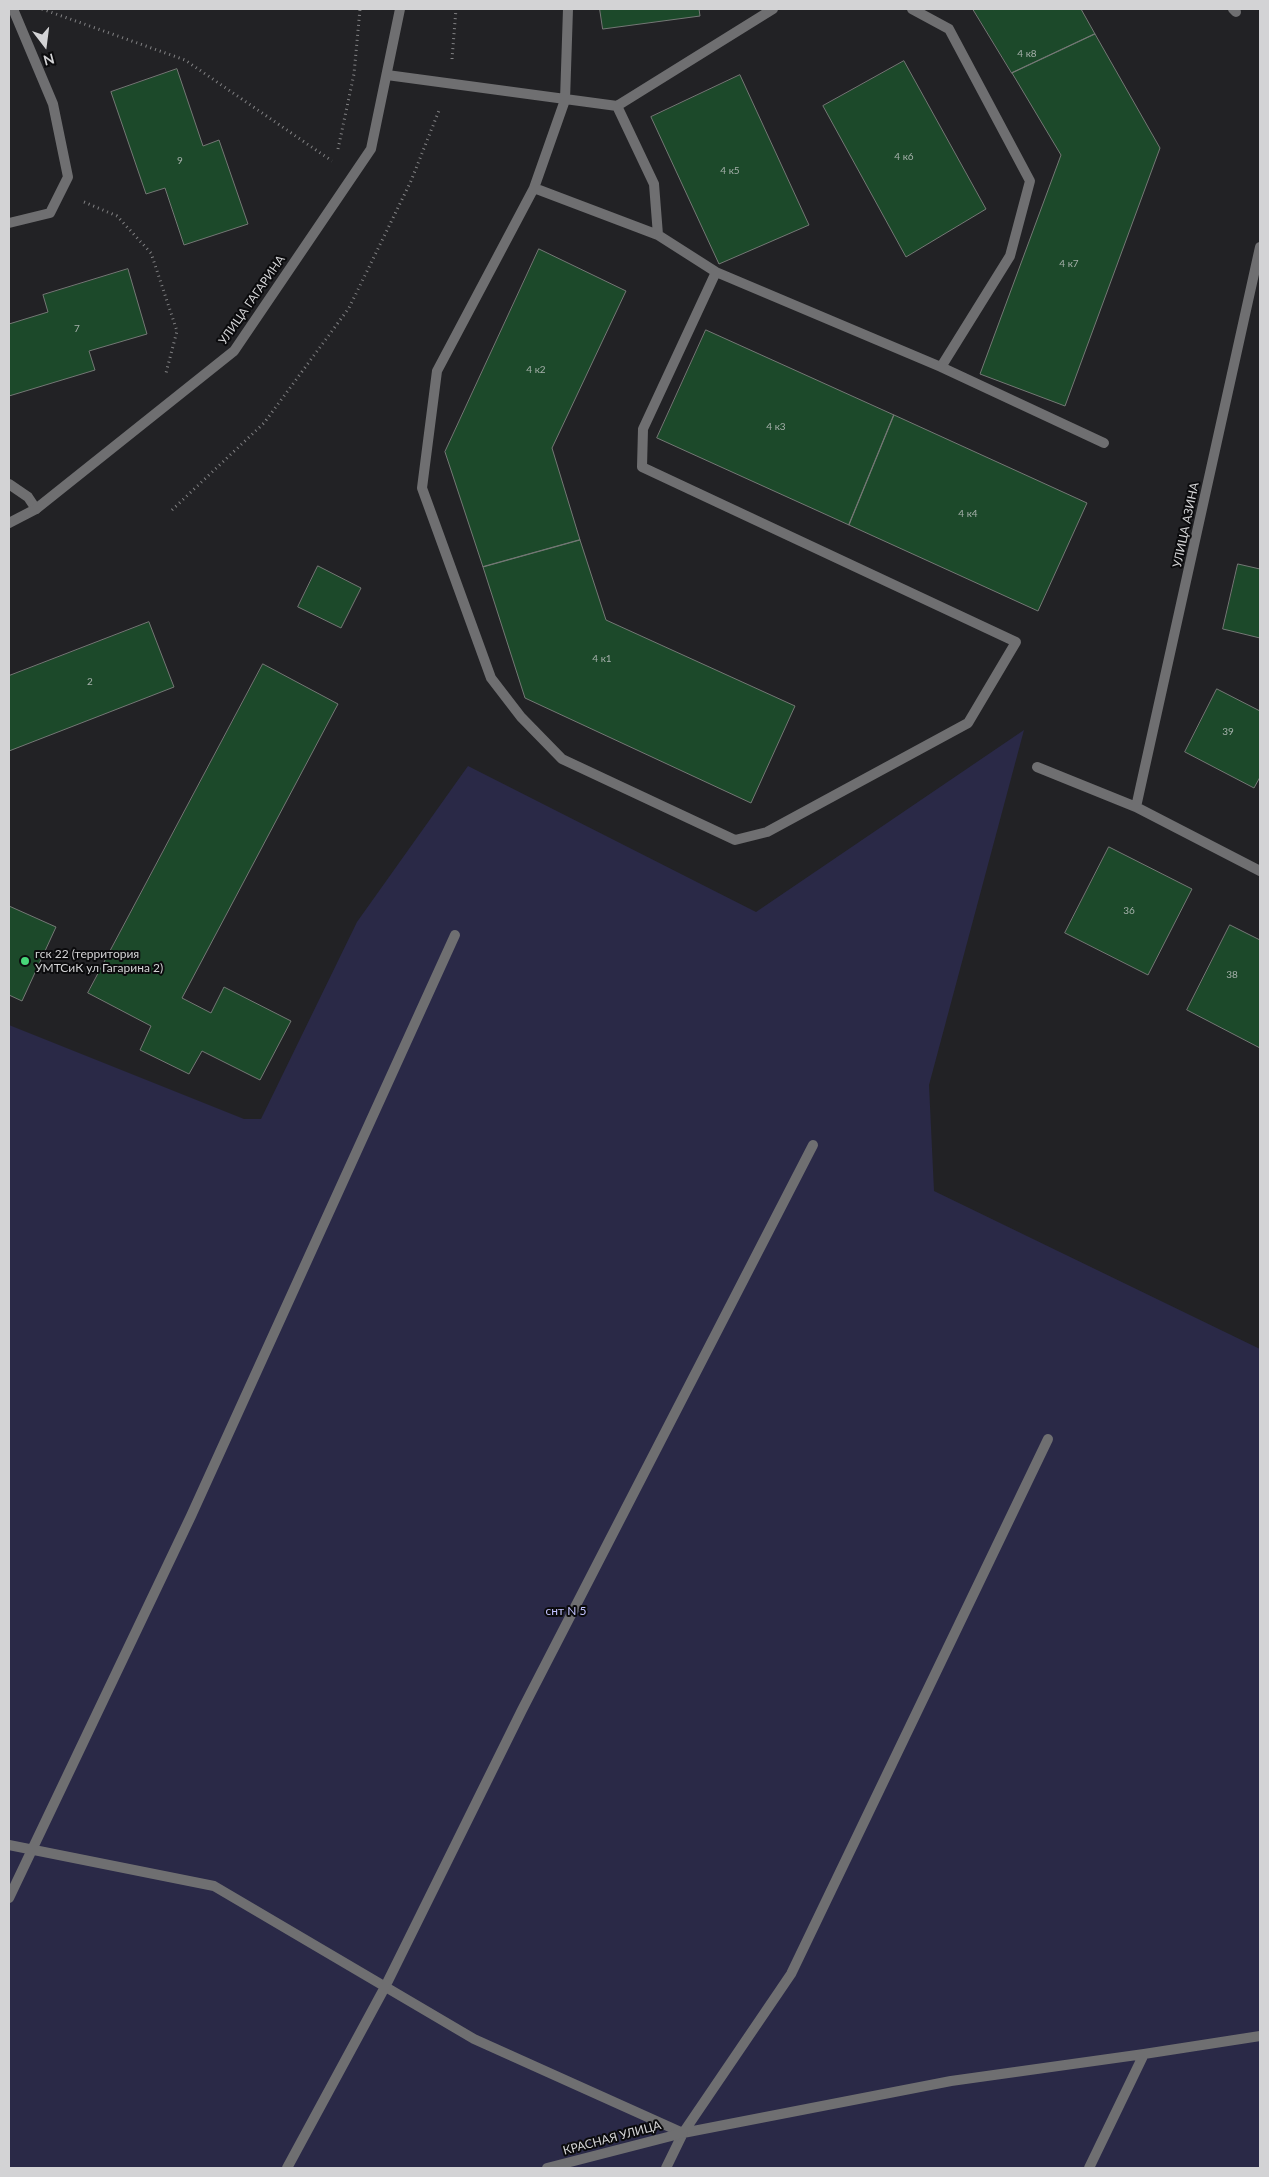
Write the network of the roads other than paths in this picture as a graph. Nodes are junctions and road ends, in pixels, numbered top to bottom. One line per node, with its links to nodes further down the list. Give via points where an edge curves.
1 (14, 9): 10 (street, via 53,104 68,177 50,213)
2 (400, 9): 6 (street, УЛИЦА ГАГАРИНА)
3 (568, 9): 7 (street)
4 (773, 9): 8 (street)
5 (912, 9): 14 (street, via 949,29 1030,181 1010,256)
6 (387, 75): 7 (street); 17 (street, УЛИЦА ГАГАРИНА, via 371,149 234,351)
7 (565, 100): 8 (street); 9 (street)
8 (617, 106): 11 (street, via 654,184)
9 (534, 188): 11 (street); 13 (street, via 438,372 422,488 491,678 521,717 562,759 735,840 767,832 968,722 1016,642 642,467 643,429)
10 (9, 223)
11 (658, 235): 13 (street)
12 (1260, 247): 20 (street, УЛИЦА АЗИНА)
13 (716, 272): 14 (street)
14 (941, 367): 15 (street)
15 (1104, 443)
16 (9, 484): 17 (street, via 28,497)
17 (36, 509): 18 (street, УЛИЦА ГАГАРИНА)
18 (9, 523)
19 (1037, 767): 20 (street)
20 (1136, 807): 21 (street)
21 (1260, 871)
22 (455, 935): 26 (street)
23 (812, 1145): 28 (street, via 526,1701)
24 (1048, 1439): 31 (street, via 791,1974)
25 (9, 1845): 26 (street)
26 (34, 1849): 27 (street); 28 (street, via 214,1886)
27 (9, 1898)
28 (385, 1987): 31 (street, via 474,2039); 32 (street)
29 (1260, 2036): 30 (street, КРАСНАЯ УЛИЦА)
30 (1144, 2054): 31 (street, КРАСНАЯ УЛИЦА, via 951,2081); 35 (street)
31 (683, 2133): 33 (street, КРАСНАЯ УЛИЦА); 34 (street)
32 (287, 2168)
33 (547, 2168)
34 (666, 2168)
35 (1089, 2168)

